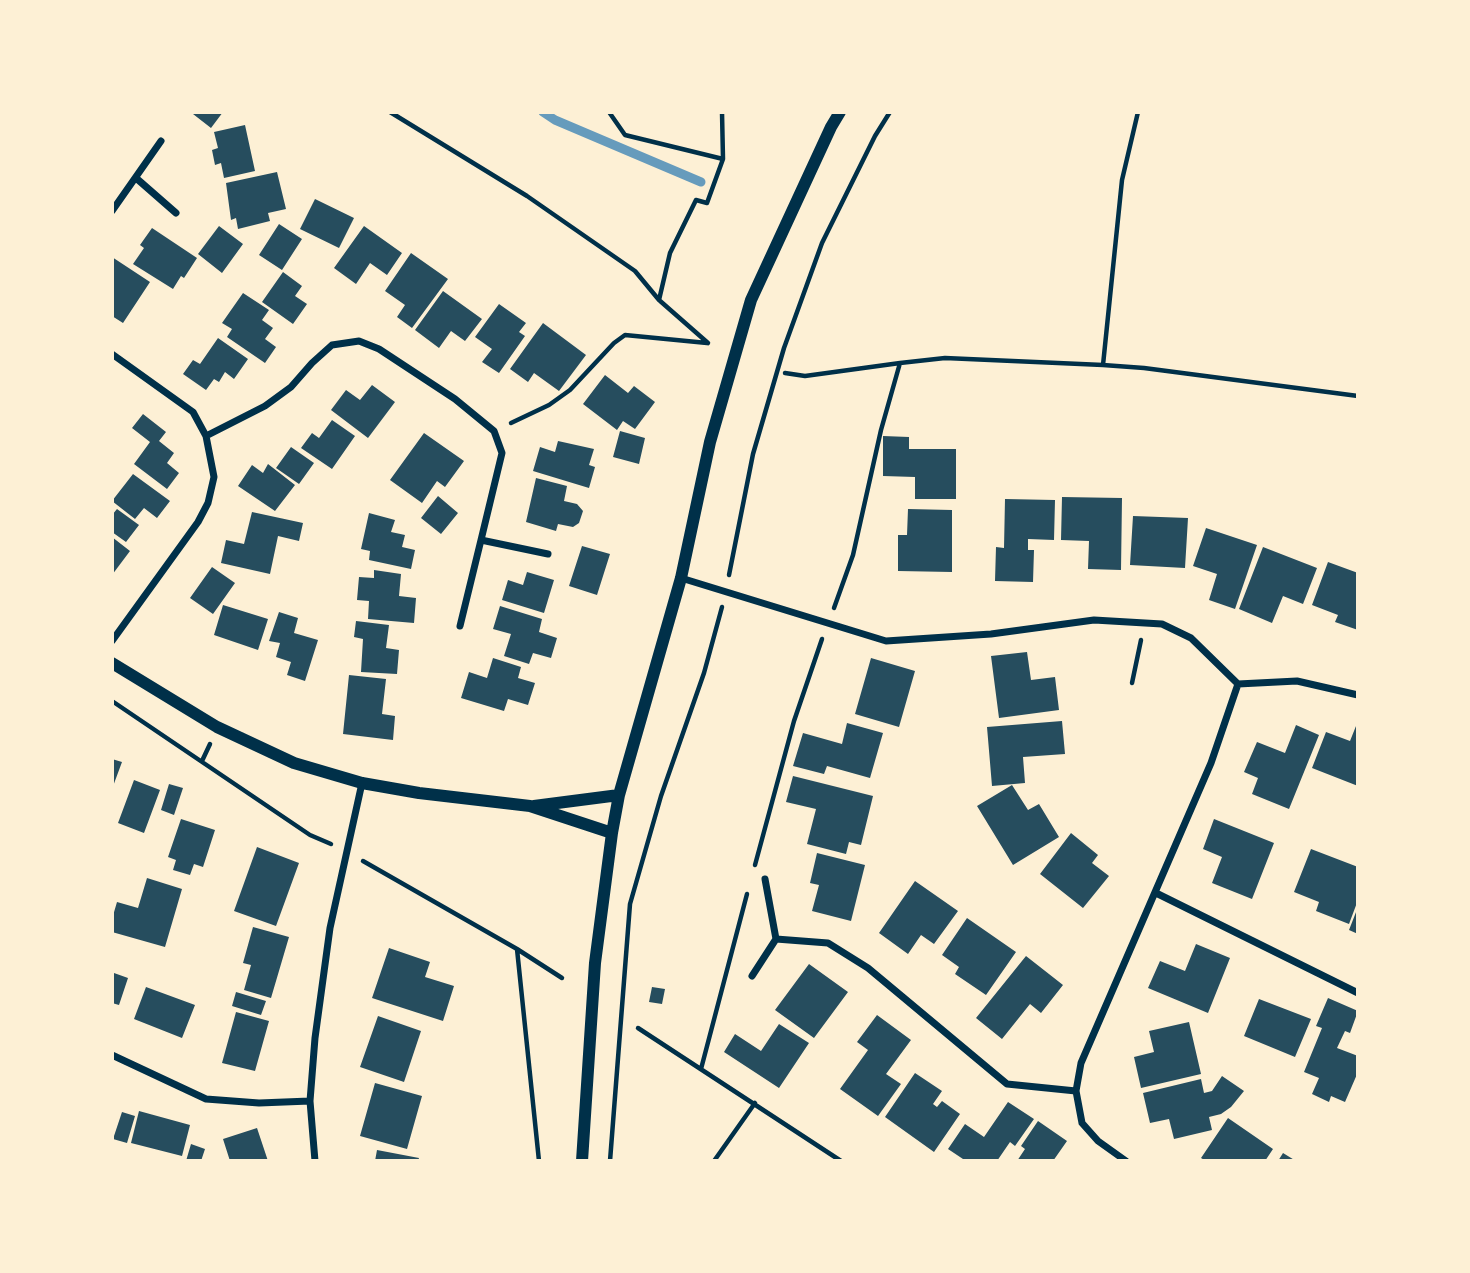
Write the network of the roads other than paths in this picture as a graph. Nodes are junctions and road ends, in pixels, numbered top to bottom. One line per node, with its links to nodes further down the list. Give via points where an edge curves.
1 (840, 112): 10 (street, via 751,300 710,442)
2 (161, 141): 3 (street)
3 (136, 178): 4 (street); 5 (street)
4 (112, 212)
5 (176, 213)
6 (112, 354): 7 (street, via 193,412)
7 (206, 436): 8 (street, via 265,406 332,345 359,341 455,399 494,431 502,453); 12 (street, via 214,477 208,503)
8 (481, 540): 9 (street); 11 (street)
9 (548, 554)
10 (681, 578): 14 (street, via 886,641 991,634 1094,620 1162,624 1191,638); 17 (street)
11 (460, 625)
12 (112, 641)
13 (112, 663): 16 (street, via 217,727 295,763)
14 (1238, 684): 15 (street, via 1297,681); 21 (street, via 1211,763)
15 (1358, 695)
16 (362, 783): 18 (street); 27 (street, via 330,928)
17 (619, 795): 18 (street); 19 (street)
18 (530, 806): 19 (street)
19 (612, 833): 29 (street, via 596,963)
20 (765, 879): 22 (street)
21 (1156, 893): 24 (street); 26 (street, via 1081,1063)
22 (776, 939): 23 (street); 26 (street, via 828,943 848,955 1007,1084)
23 (752, 976)
24 (1358, 993)
25 (112, 1055): 27 (street, via 206,1099)
26 (1076, 1091): 30 (street, via 1082,1123)
27 (310, 1101): 28 (street)
28 (315, 1161)
29 (582, 1161)
30 (1126, 1161)

